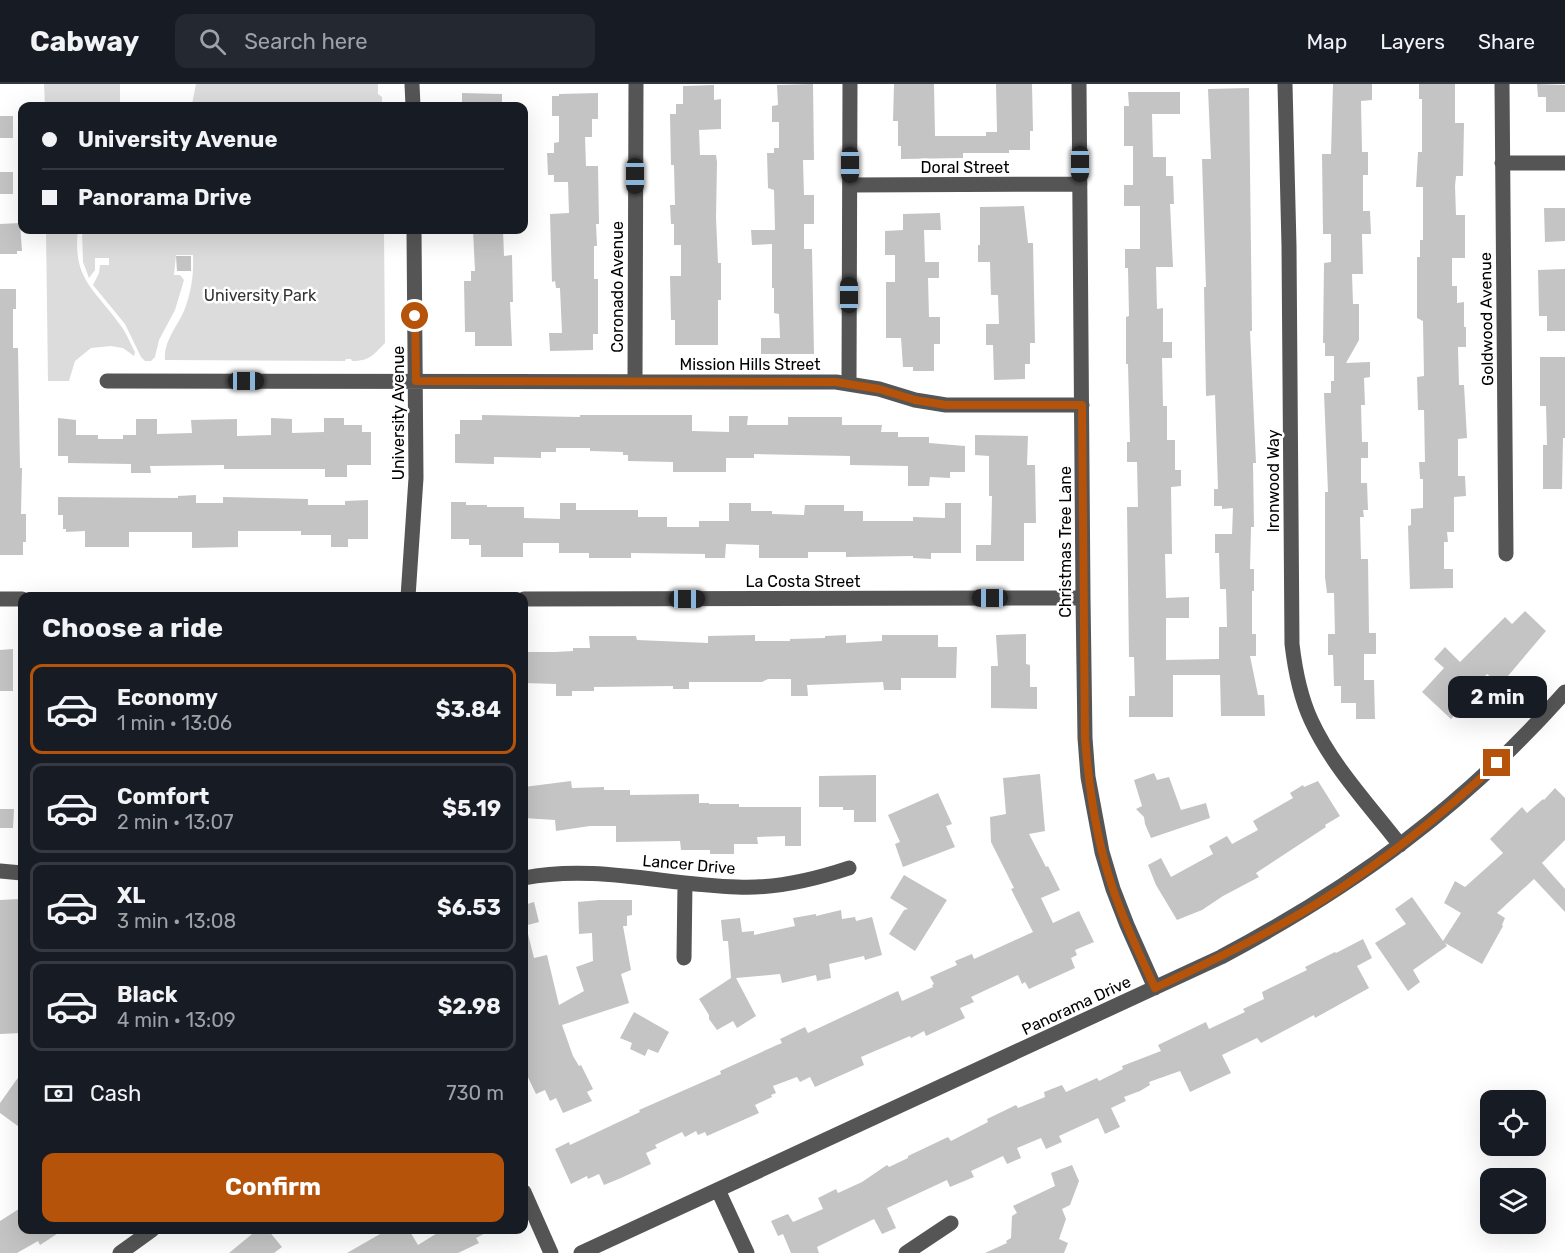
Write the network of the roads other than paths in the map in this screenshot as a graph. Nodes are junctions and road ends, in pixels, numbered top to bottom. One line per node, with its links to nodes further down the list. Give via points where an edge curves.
1 (412, 84): 7 (street)
2 (636, 84): 15 (street, Coronado Avenue)
3 (850, 84): 11 (street)
4 (1080, 84): 10 (street, Christmas Tree Lane)
5 (1285, 84): 25 (street, Ironwood Way, via 1295,670 1311,721 1326,748)
6 (1502, 84): 8 (street, Goldwood Avenue)
7 (412, 102)
8 (1503, 163): 9 (street); 18 (street, Goldwood Avenue)
9 (1565, 163)
10 (1080, 184): 11 (street, Doral Street); 17 (street, Christmas Tree Lane)
11 (850, 185): 16 (street)
12 (414, 234): 14 (street, University Avenue)
13 (107, 381): 14 (street, Mission Hills Street)
14 (416, 381): 15 (street, Mission Hills Street); 19 (street, University Avenue, via 416,478)
15 (635, 381): 16 (street, Mission Hills Street)
16 (849, 383): 17 (street, Mission Hills Street, via 946,405)
17 (1082, 405): 20 (street, Christmas Tree Lane)
18 (1506, 554)
19 (408, 592)
20 (1083, 598): 23 (street, La Costa Street); 32 (street, Christmas Tree Lane, via 1085,738 1094,815 1113,889)
21 (0, 599): 22 (street)
22 (18, 599)
23 (528, 599)
24 (1565, 692): 25 (street, Panorama Drive, via 1478,781)
25 (1400, 845): 32 (street, Panorama Drive, via 1322,901 1221,957)
26 (849, 868): 30 (street, Lancer Drive, via 779,885)
27 (0, 871): 28 (street)
28 (18, 873)
29 (528, 878): 30 (street, Lancer Drive, via 576,872)
30 (685, 883): 31 (street)
31 (684, 958)
32 (1155, 988): 33 (street, Panorama Drive)
33 (718, 1190): 39 (street, Panorama Drive); 40 (street)
34 (528, 1201): 38 (street)
35 (951, 1223): 41 (street)
36 (146, 1234): 37 (street)
37 (120, 1253)
38 (551, 1253)
39 (582, 1253)
40 (747, 1253)
41 (906, 1253)

